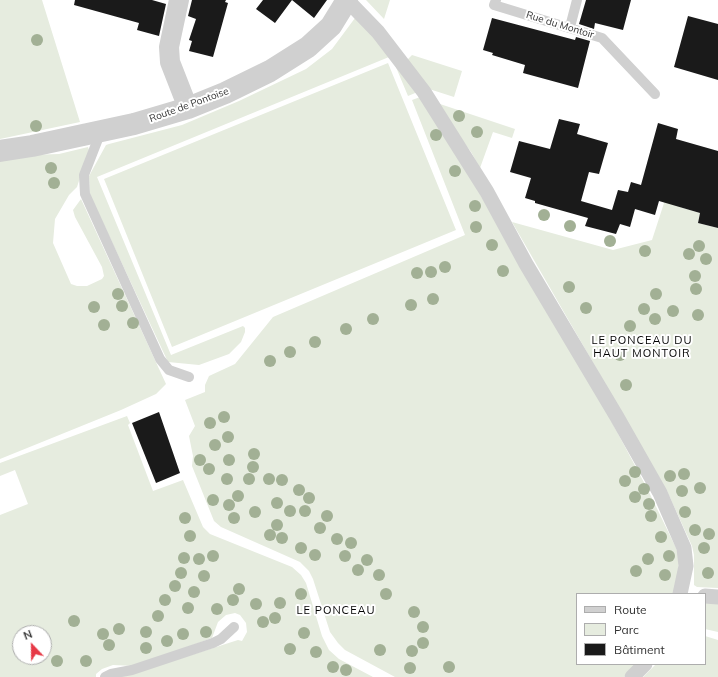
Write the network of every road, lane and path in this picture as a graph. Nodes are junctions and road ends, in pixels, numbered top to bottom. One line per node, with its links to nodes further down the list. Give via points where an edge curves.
1 (179, 0): 7 (street, via 169,47 170,62)
2 (347, 0): 7 (street, Route de Pontoise, via 330,26 293,58 253,80); 11 (street, via 378,32 424,92 487,192 526,264 660,493 684,548 686,566)
3 (496, 0): 5 (lane, Rue du Montoir, via 494,5)
4 (577, 0): 5 (lane)
5 (570, 28): 6 (lane, Rue du Montoir, via 602,38)
6 (655, 94)
7 (188, 108): 8 (street, Route de Pontoise)
8 (99, 132): 9 (street, Route de Pontoise); 10 (lane, via 84,175 85,194 160,360 170,370)
9 (0, 151)
10 (189, 377)
11 (681, 593)
12 (706, 596): 13 (street)
13 (718, 597)
14 (234, 627): 16 (lane, via 221,640)
15 (644, 665): 17 (street)
16 (105, 677)
17 (632, 677)

